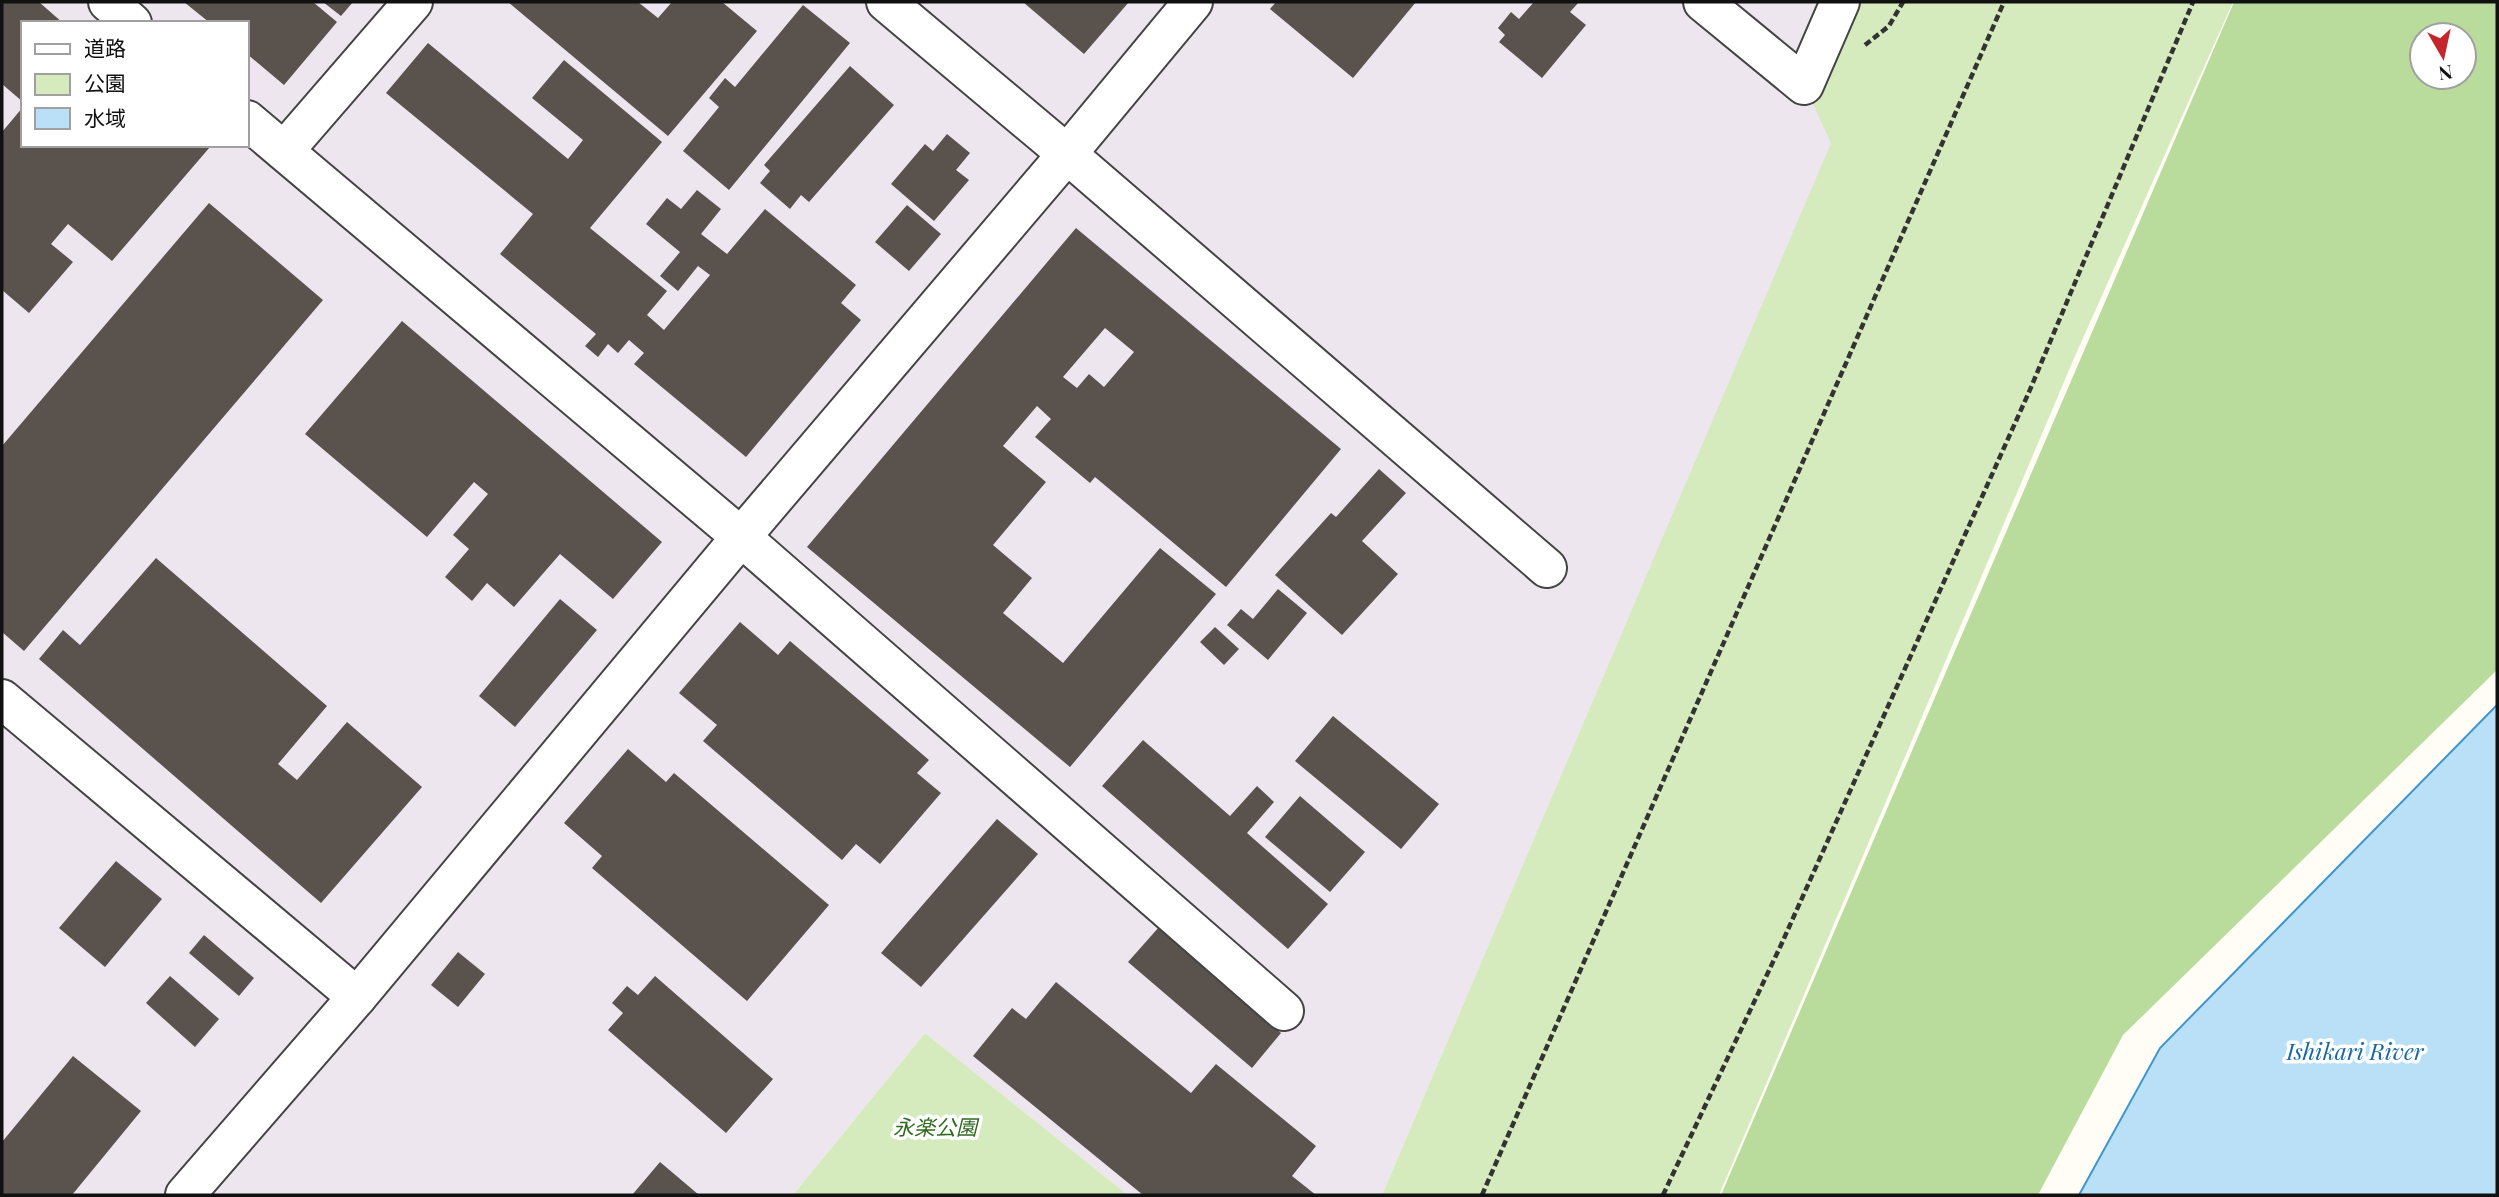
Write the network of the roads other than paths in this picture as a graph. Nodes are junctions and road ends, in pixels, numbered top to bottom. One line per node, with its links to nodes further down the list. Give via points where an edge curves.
1 (108, 2): 7 (street)
2 (413, 2): 9 (street)
3 (886, 2): 10 (street)
4 (1193, 2): 10 (street)
5 (1703, 2): 6 (street, via 1804,85)
6 (1840, 2)
7 (130, 21)
8 (248, 121): 9 (street)
9 (284, 151): 11 (street)
10 (1067, 154): 11 (street); 12 (street)
11 (741, 537): 14 (street); 15 (street)
12 (1548, 568)
13 (2, 699): 14 (street)
14 (357, 997): 16 (street)
15 (1284, 1011)
16 (190, 1194)

